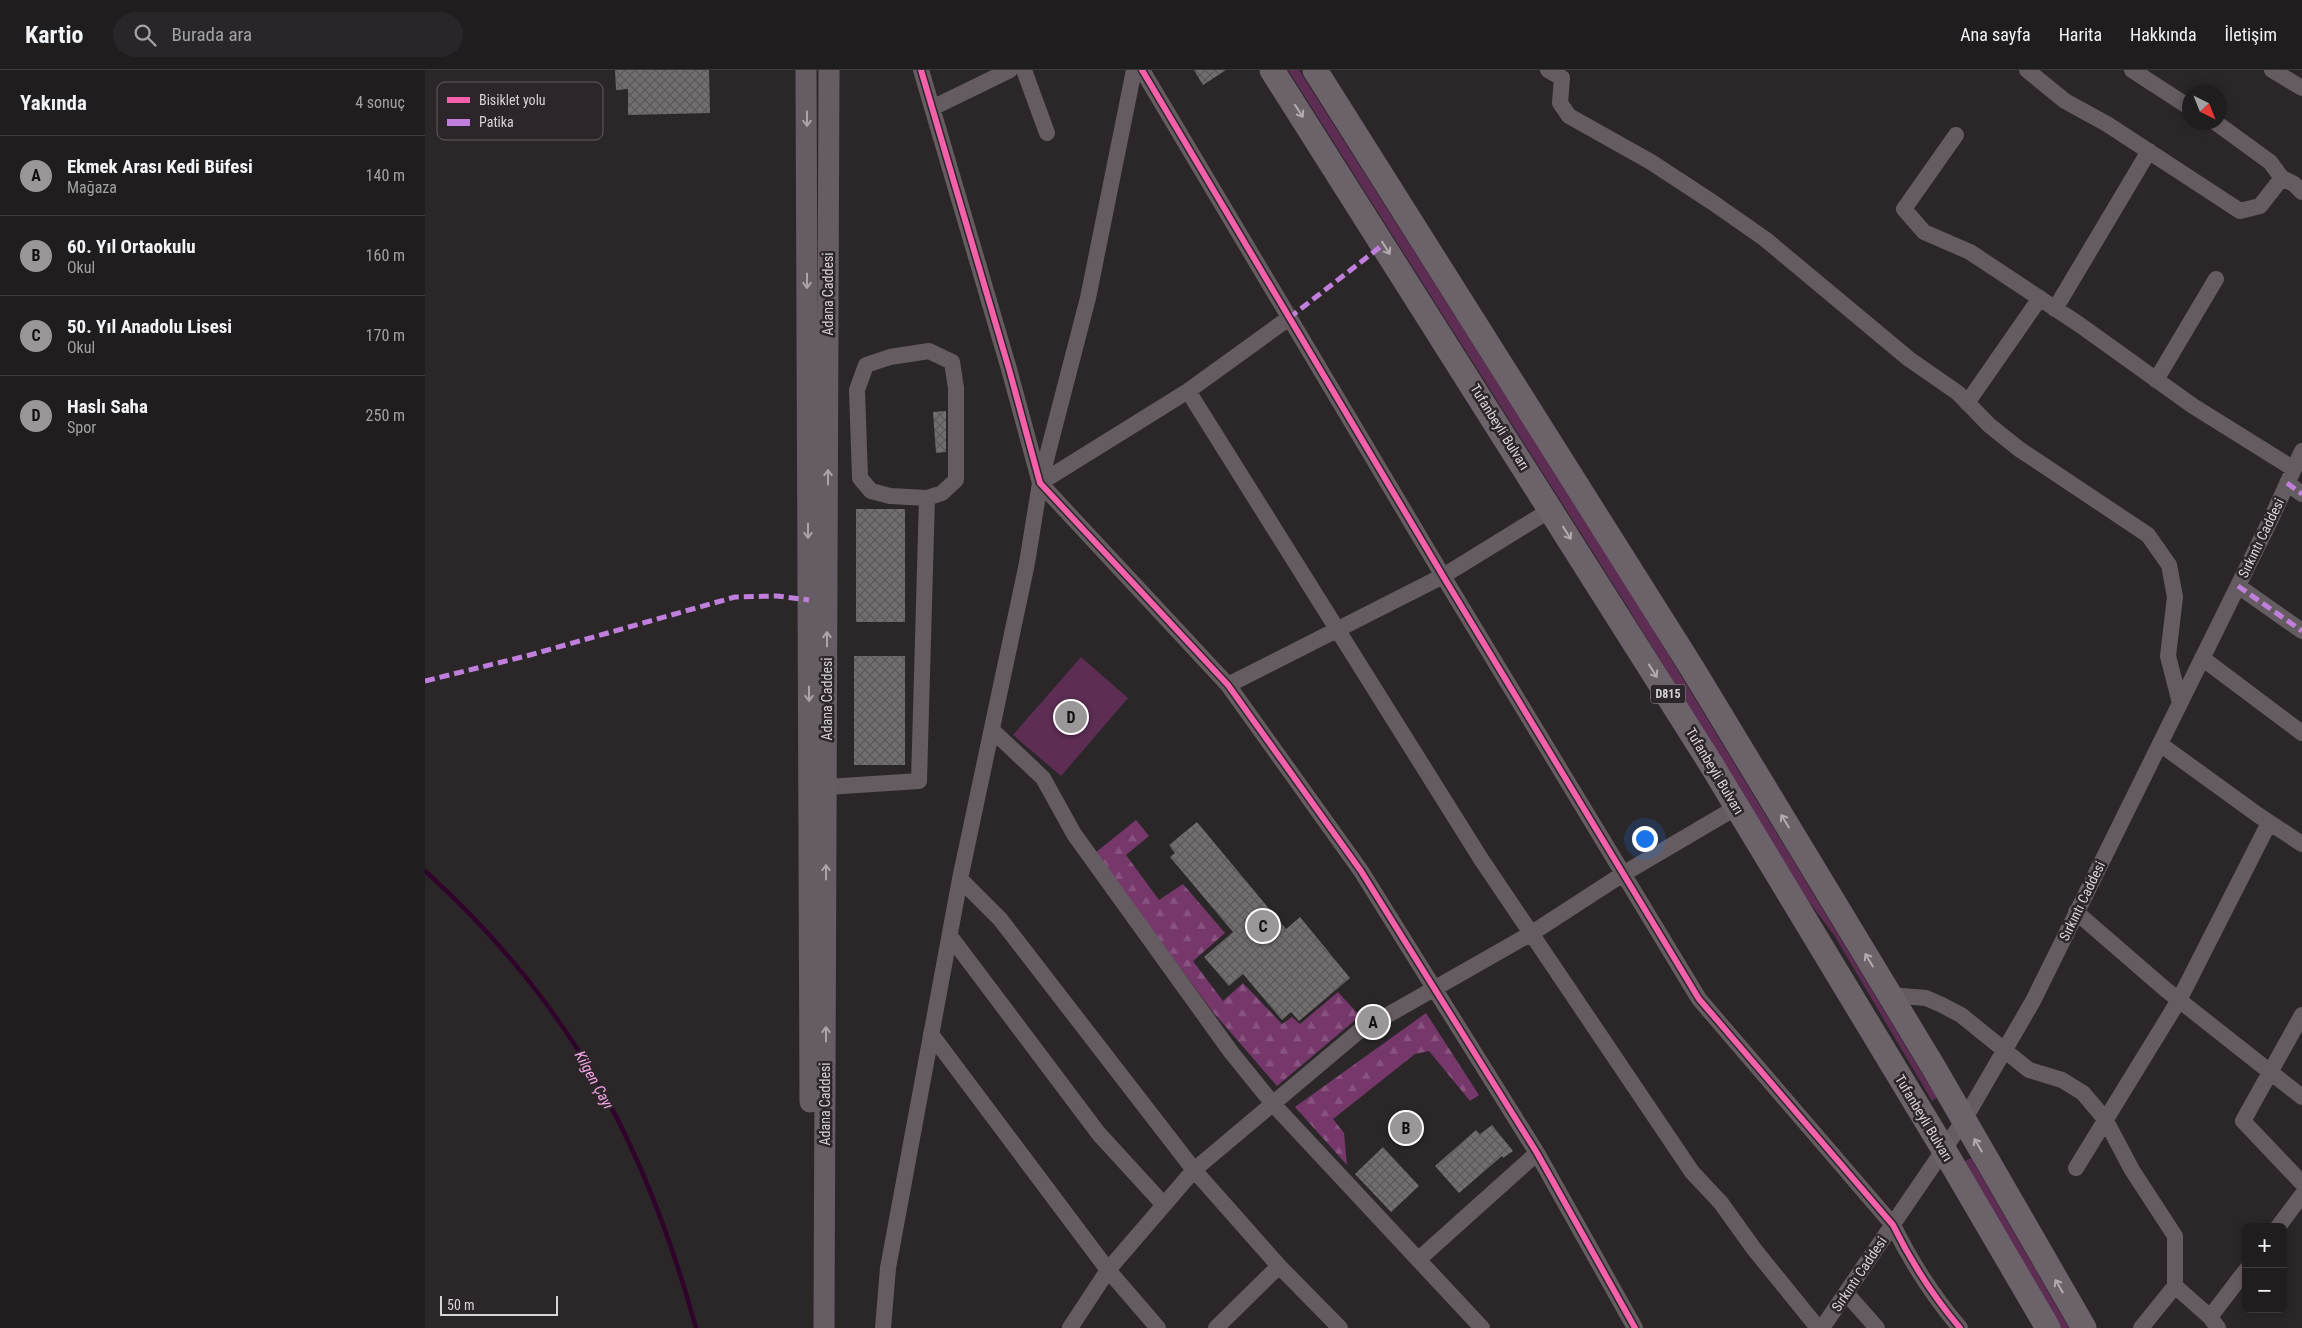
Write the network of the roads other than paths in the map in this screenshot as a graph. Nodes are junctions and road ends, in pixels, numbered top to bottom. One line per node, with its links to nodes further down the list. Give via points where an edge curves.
1 (806, 70): 82 (main road, one-way to 82)
2 (829, 70): 46 (main road, Adana Caddesi, one-way to 2)
3 (921, 70): 16 (street)
4 (1010, 70): 16 (street)
5 (1024, 70): 18 (street)
6 (1134, 70): 32 (street, via 1087,298)
7 (1142, 70): 26 (street)
8 (1272, 70): 35 (highway, Tufanbeyli Bulvarı / D815, one-way to 35)
9 (1315, 70): 56 (highway, D815, one-way to 9, via 1692,668)
10 (1548, 70): 29 (street, via 1562,78 1560,103 1569,116 1651,162 1765,239)
11 (2027, 70): 20 (street, via 2065,101)
12 (2132, 70): 15 (street)
13 (2272, 70): 14 (street)
14 (2302, 88)
15 (2182, 102)
16 (932, 108): 32 (street)
17 (2226, 130): 21 (street, via 2270,162)
18 (1047, 133)
19 (1956, 135): 24 (street, via 1904,209 1924,232 1970,252)
20 (2149, 151): 21 (street, via 2240,211 2260,206); 25 (street)
21 (2282, 178): 22 (street)
22 (2302, 192)
23 (2216, 279): 27 (street)
24 (2040, 298): 25 (street); 29 (street)
25 (2055, 309): 27 (street)
26 (1289, 318): 28 (street); 36 (street)
27 (2156, 380): 31 (street)
28 (1188, 391): 32 (street); 38 (street)
29 (1967, 403): 42 (street, via 2019,450 2148,534 2169,565 2175,597 2168,656)
30 (2302, 451): 31 (street, Sırkıntı Caddesi)
31 (2290, 476): 33 (street); 37 (street, Sırkıntı Caddesi)
32 (1040, 483): 41 (street); 43 (street)
33 (2302, 494)
34 (927, 498): 34 (street, via 943,493 956,480 956,388 952,362 929,351 889,357 866,365 857,390 860,478 871,491 890,496); 46 (street, via 919,781)
35 (1552, 509): 36 (street); 47 (highway, Tufanbeyli Bulvarı / D815, one-way to 47)
36 (1443, 576): 38 (street); 50 (street)
37 (2238, 586): 39 (street); 40 (street, Sırkıntı Caddesi)
38 (1338, 630): 41 (street); 53 (street, via 1481,858)
39 (2302, 631)
40 (2202, 658): 42 (street, Sırkıntı Caddesi); 44 (street)
41 (1228, 685): 55 (street, via 1361,872)
42 (2180, 703): 45 (street, Sırkıntı Caddesi)
43 (992, 730): 51 (street); 63 (street, via 1043,778 1074,834 1231,1052)
44 (2302, 734)
45 (2160, 744): 48 (street); 52 (street, Sırkıntı Caddesi)
46 (827, 787): 83 (main road, Adana Caddesi, one-way to 46)
47 (1737, 807): 50 (street); 66 (highway, Tufanbeyli Bulvarı / D815)
48 (2269, 823): 49 (street); 57 (street)
49 (2302, 844)
50 (1623, 874): 53 (street); 74 (street, via 1699,999)
51 (960, 879): 54 (street); 69 (street, via 1000,919)
52 (2076, 912): 57 (street); 60 (street, Sırkıntı Caddesi, via 2033,1001)
53 (1532, 933): 55 (street); 91 (street, via 1692,1172 1721,1203 1754,1249)
54 (950, 936): 59 (street); 72 (street, via 1099,1134)
55 (1434, 988): 63 (street, via 1357,1032); 67 (street)
56 (1890, 995): 60 (street, via 1926,998 1942,1005 1961,1015); 64 (highway, D815)
57 (2179, 1000): 61 (street); 65 (street)
58 (2302, 1015): 61 (street)
59 (931, 1034): 77 (street); 84 (street, via 888,1268)
60 (2004, 1050): 64 (street, Sırkıntı Caddesi); 65 (street, via 2029,1070 2062,1080 2083,1093)
61 (2270, 1072): 62 (street); 70 (street, via 2243,1121)
62 (2302, 1097)
63 (1273, 1104): 69 (street); 75 (street)
64 (1964, 1120): 66 (street, Sırkıntı Caddesi); 95 (highway, D815, one-way to 64)
65 (2105, 1120): 68 (street); 79 (street, via 2132,1170 2175,1236)
66 (1944, 1150): 74 (street, Sırkıntı Caddesi); 94 (highway, Tufanbeyli Bulvarı / D815)
67 (1537, 1153): 75 (street); 90 (street)
68 (2076, 1168)
69 (1194, 1170): 72 (street); 76 (street)
70 (2302, 1183)
71 (2302, 1195): 73 (street)
72 (1164, 1205): 77 (street)
73 (2281, 1223)
74 (1893, 1225): 80 (street, Sırkıntı Caddesi); 93 (street, via 1911,1261)
75 (1419, 1259): 89 (street)
76 (1279, 1266): 87 (street); 88 (street)
77 (1108, 1270): 85 (street); 86 (street)
78 (2242, 1276): 81 (street)
79 (2175, 1286): 81 (street); 96 (street)
80 (1846, 1292): 91 (street, Sırkıntı Caddesi); 92 (street)
81 (2214, 1322)
82 (810, 1328)
83 (824, 1328)
84 (883, 1328)
85 (1070, 1328)
86 (1158, 1328)
87 (1216, 1328)
88 (1340, 1328)
89 (1482, 1328)
90 (1635, 1328)
91 (1820, 1328)
92 (1877, 1328)
93 (1961, 1328)
94 (2047, 1328)
95 (2084, 1328)
96 (2141, 1328)

